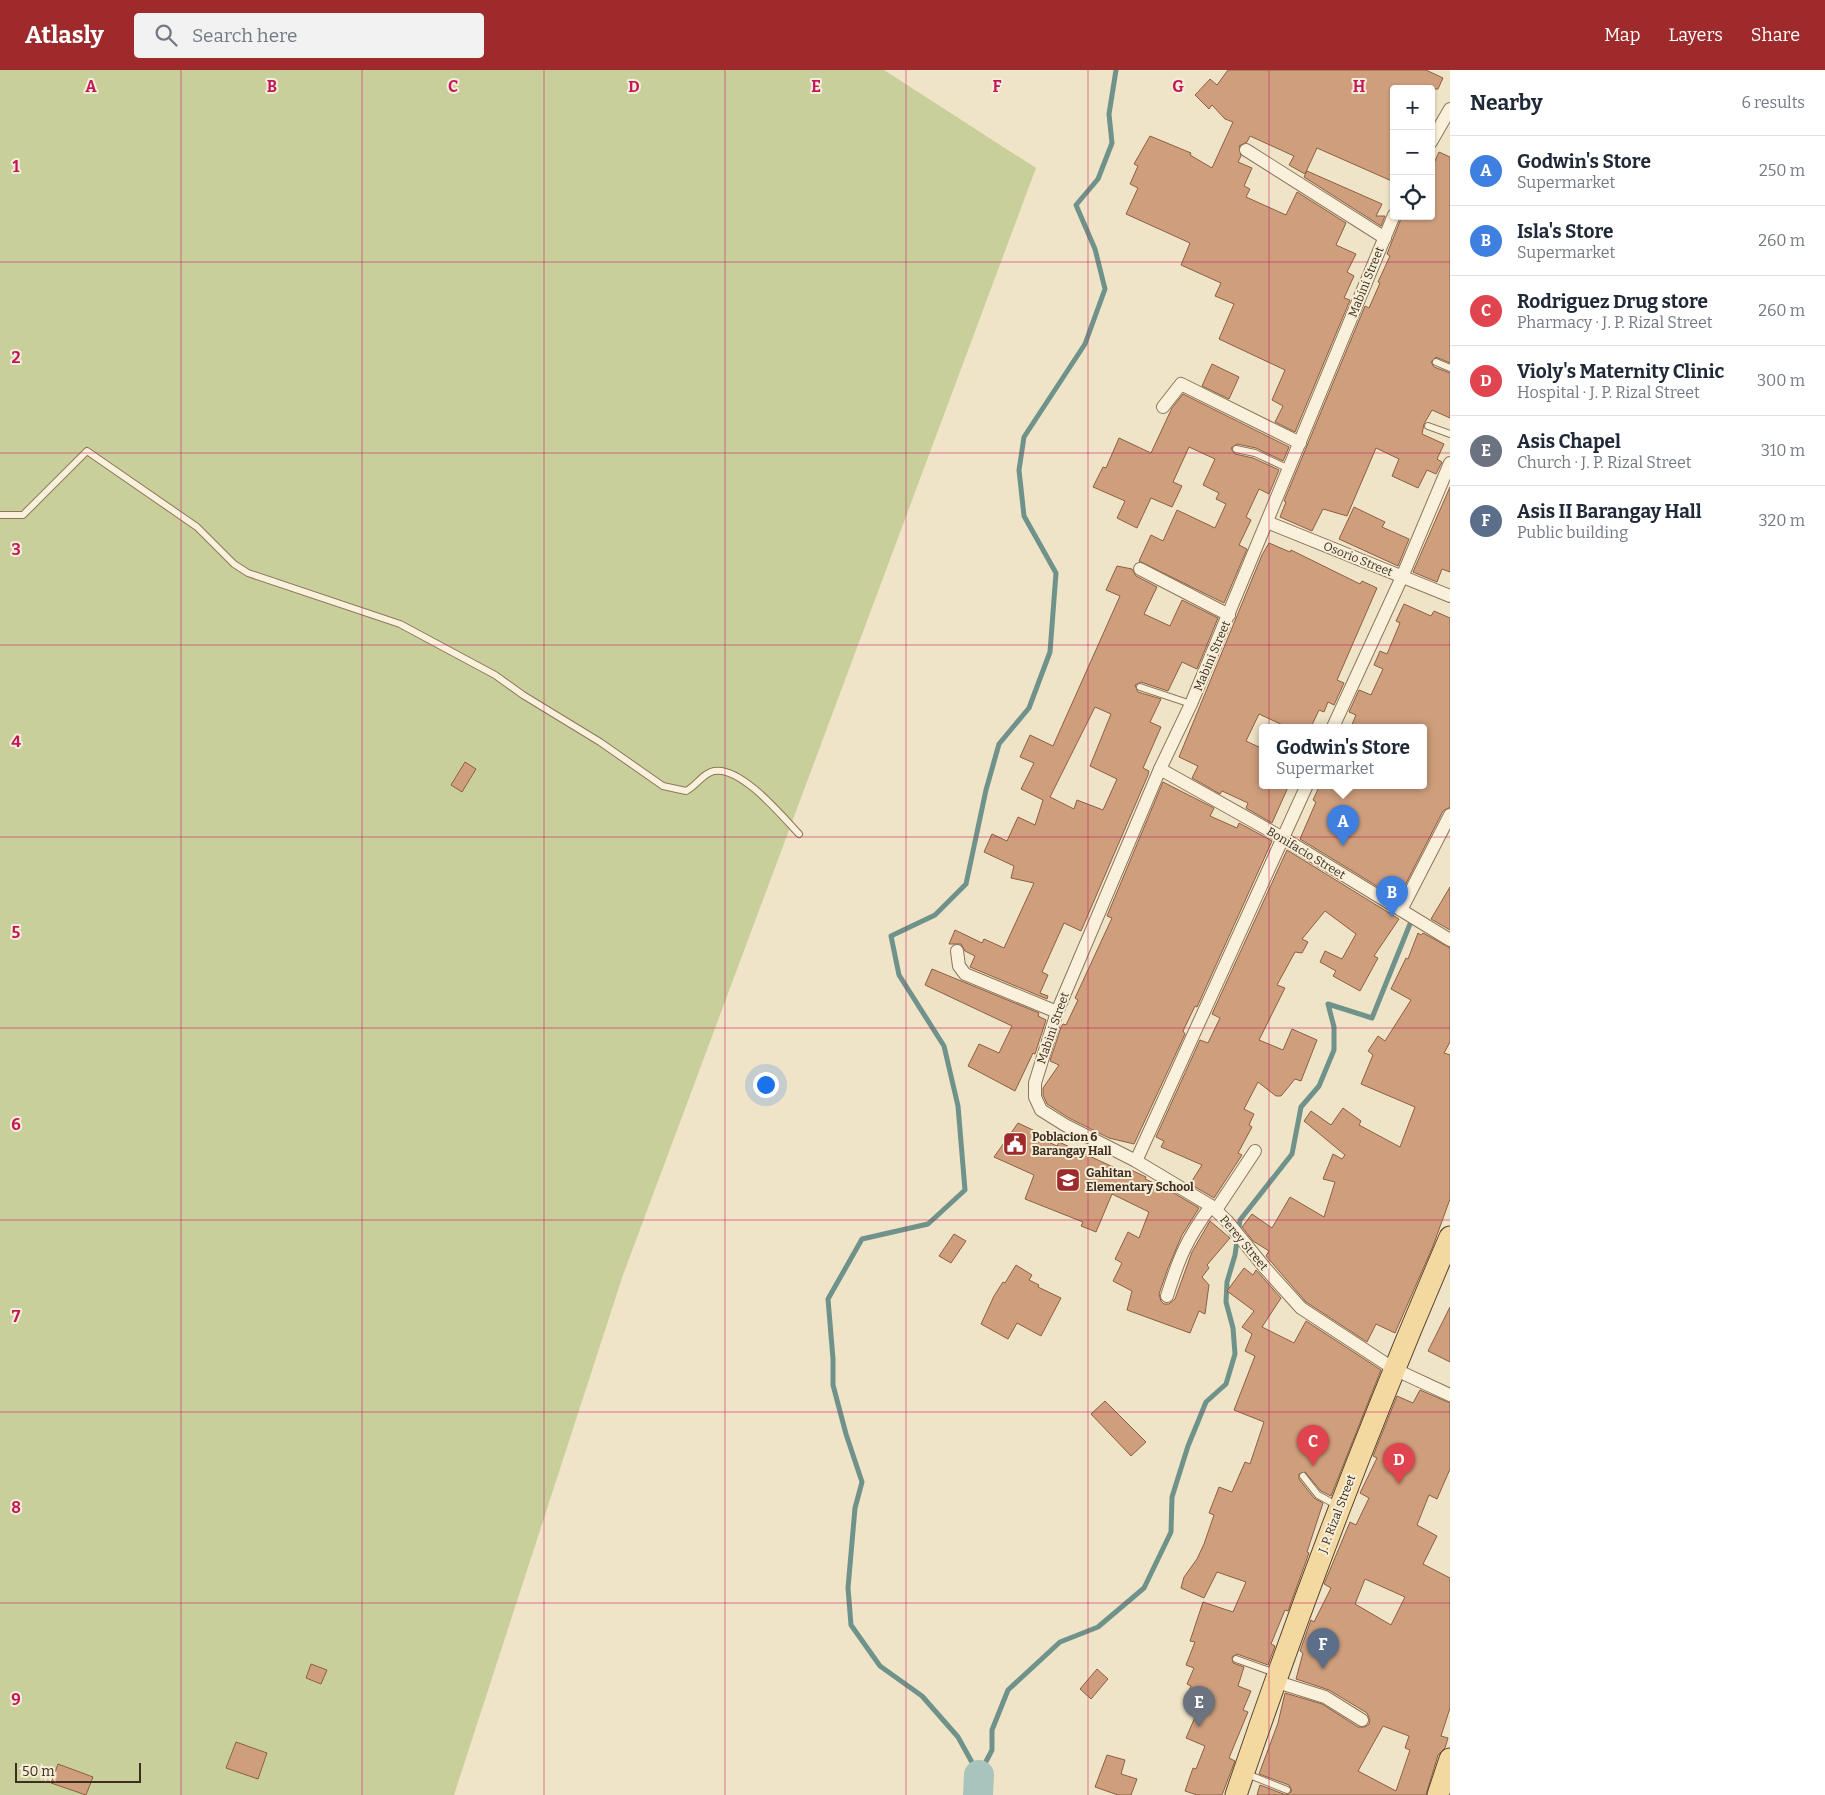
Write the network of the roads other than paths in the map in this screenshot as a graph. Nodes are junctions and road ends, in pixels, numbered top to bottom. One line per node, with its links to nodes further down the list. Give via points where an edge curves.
1 (1450, 109): 2 (street)
2 (1435, 135)
3 (1246, 150): 5 (street)
4 (1392, 220): 5 (street, Mabini Street)
5 (1385, 238): 11 (street, Mabini Street)
6 (1436, 362): 7 (lane)
7 (1450, 368)
8 (1163, 407): 11 (street, via 1181,384)
9 (1428, 426): 10 (lane)
10 (1450, 434)
11 (1300, 443): 14 (street, Mabini Street)
12 (1236, 449): 14 (lane, via 1255,452)
13 (1450, 463): 18 (street)
14 (1289, 469): 16 (street, Mabini Street)
15 (0, 515): 27 (lane, via 23,515 87,450 197,527 226,557 248,573 400,624 496,675 663,786 686,791 712,771 724,771 738,777)
16 (1267, 522): 18 (street, Osorio Street); 20 (street, Mabini Street)
17 (1140, 568): 20 (street)
18 (1402, 577): 19 (street, Osorio Street); 23 (street)
19 (1450, 596)
20 (1229, 615): 22 (street, Mabini Street)
21 (1140, 687): 22 (lane)
22 (1192, 704): 24 (street, Mabini Street)
23 (1335, 724)
24 (1160, 769): 28 (street, Bonifacio Street); 32 (street, Mabini Street)
25 (1305, 789): 28 (street)
26 (1450, 815): 29 (street)
27 (799, 834)
28 (1283, 838): 29 (street, Bonifacio Street); 35 (street)
29 (1401, 910): 30 (street, Bonifacio Street)
30 (1450, 940)
31 (958, 951): 32 (street, via 959,966 965,974)
32 (1057, 1012): 33 (street, Mabini Street)
33 (1034, 1097): 35 (street, Perey Street, via 1041,1110)
34 (1255, 1151): 36 (street)
35 (1136, 1162): 36 (street, Perey Street)
36 (1214, 1208): 38 (street, via 1192,1233 1179,1256); 39 (street, Perey Street, via 1301,1308)
37 (1450, 1237): 39 (main road, J. P. Rizal Street)
38 (1167, 1296)
39 (1394, 1368): 40 (street, Perey Street); 42 (main road, J. P. Rizal Street)
40 (1450, 1395)
41 (1303, 1476): 42 (lane, via 1318,1495)
42 (1339, 1506): 44 (main road, J. P. Rizal Street)
43 (1236, 1659): 44 (lane)
44 (1275, 1677): 45 (street, via 1325,1697); 47 (main road, J. P. Rizal Street)
45 (1362, 1720)
46 (1450, 1759): 50 (main road)
47 (1244, 1773): 48 (lane); 49 (main road, J. P. Rizal Street)
48 (1287, 1790)
49 (1236, 1795)
50 (1438, 1795)

